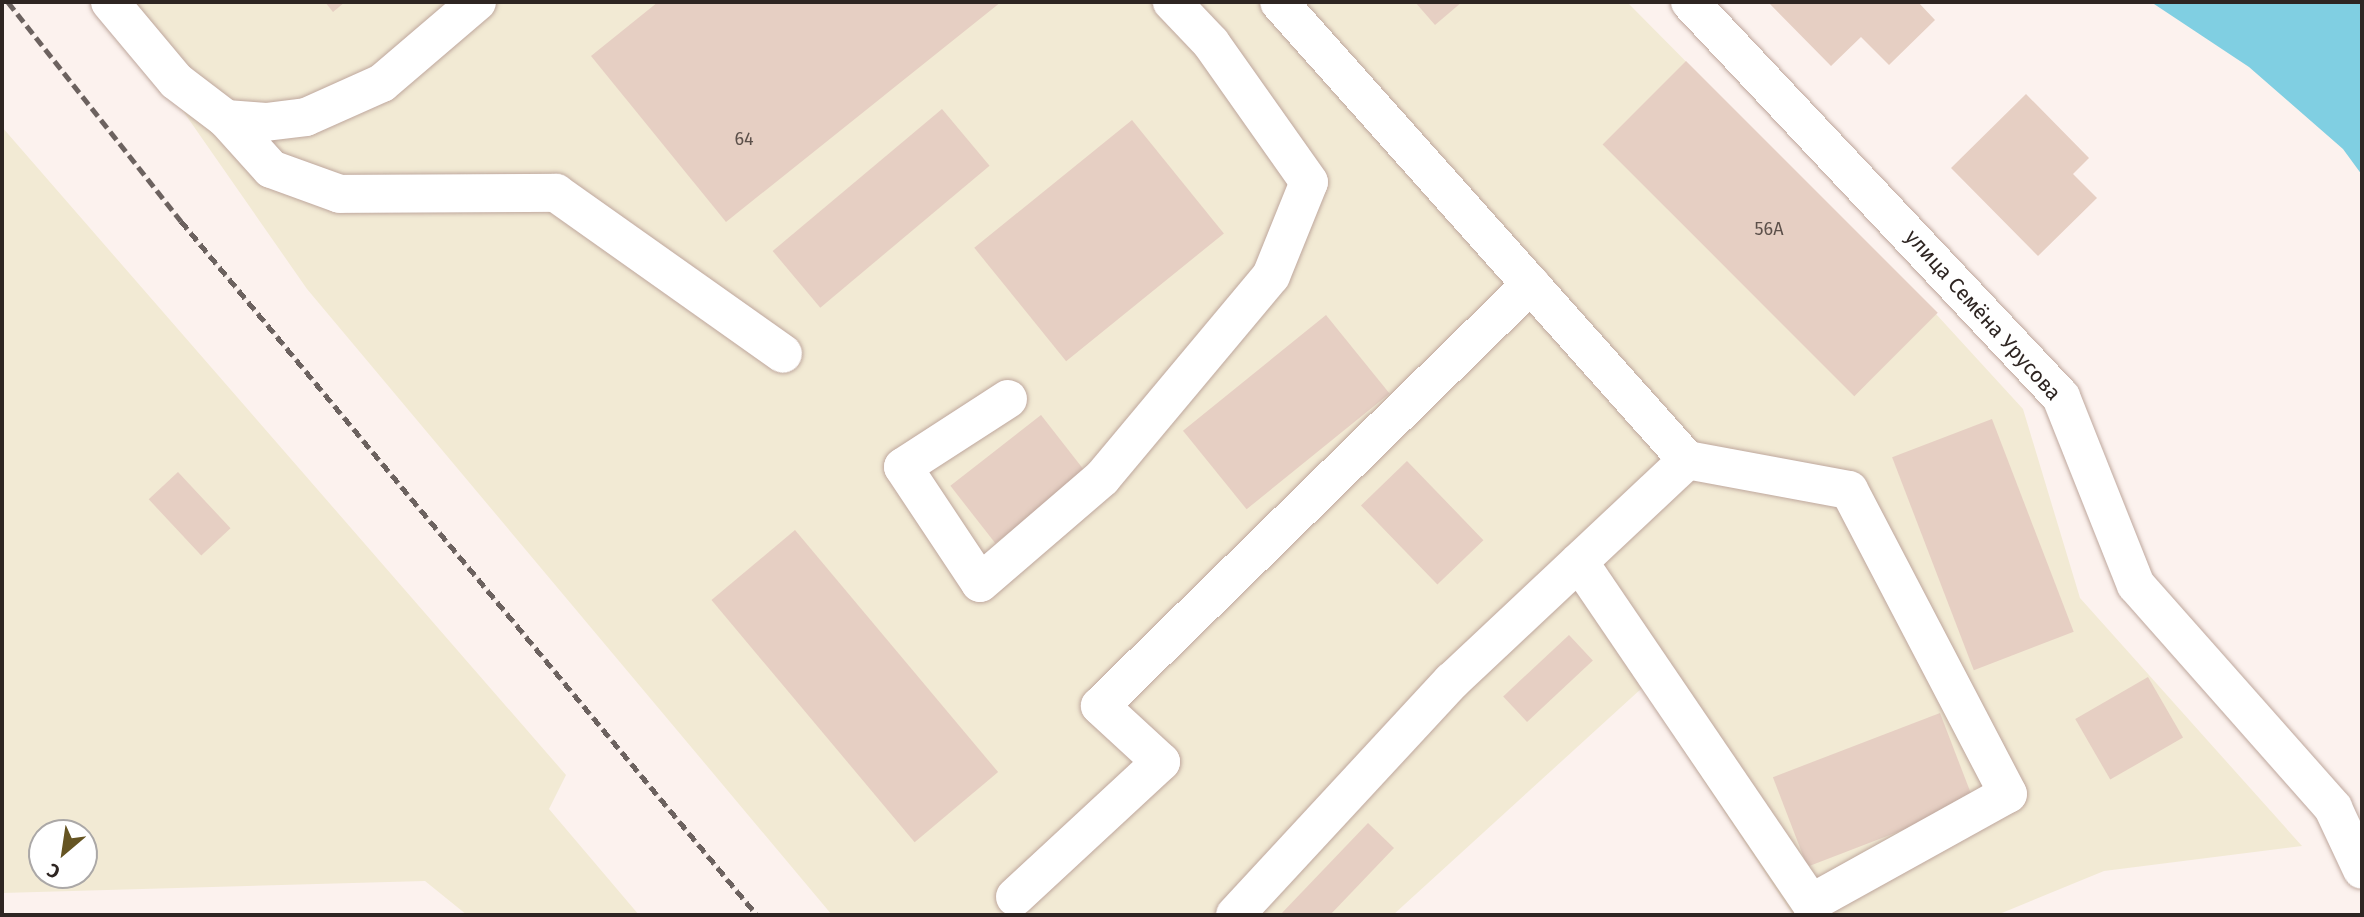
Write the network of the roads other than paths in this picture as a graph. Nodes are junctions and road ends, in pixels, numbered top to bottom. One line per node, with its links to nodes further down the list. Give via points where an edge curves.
1 (110, 2): 6 (street, via 176,80)
2 (477, 2): 6 (street, via 382,83 306,117 266,122)
3 (1172, 2): 9 (street, via 1210,43 1309,182 1271,276 1102,478 980,583 903,467)
4 (1279, 2): 7 (street)
5 (1690, 2): 12 (street, улица Семёна Урусова, via 2061,397 2136,585 2333,808)
6 (226, 119): 8 (street, via 271,169 340,194 556,193)
7 (1531, 284): 10 (street); 13 (street, via 1100,706 1161,762)
8 (783, 354)
9 (1008, 399)
10 (1687, 460): 11 (street); 11 (street, via 1849,490 2008,794 1811,902)
11 (1579, 562): 14 (street, via 1452,681)
12 (2362, 870)
13 (1015, 897)
14 (1235, 915)

